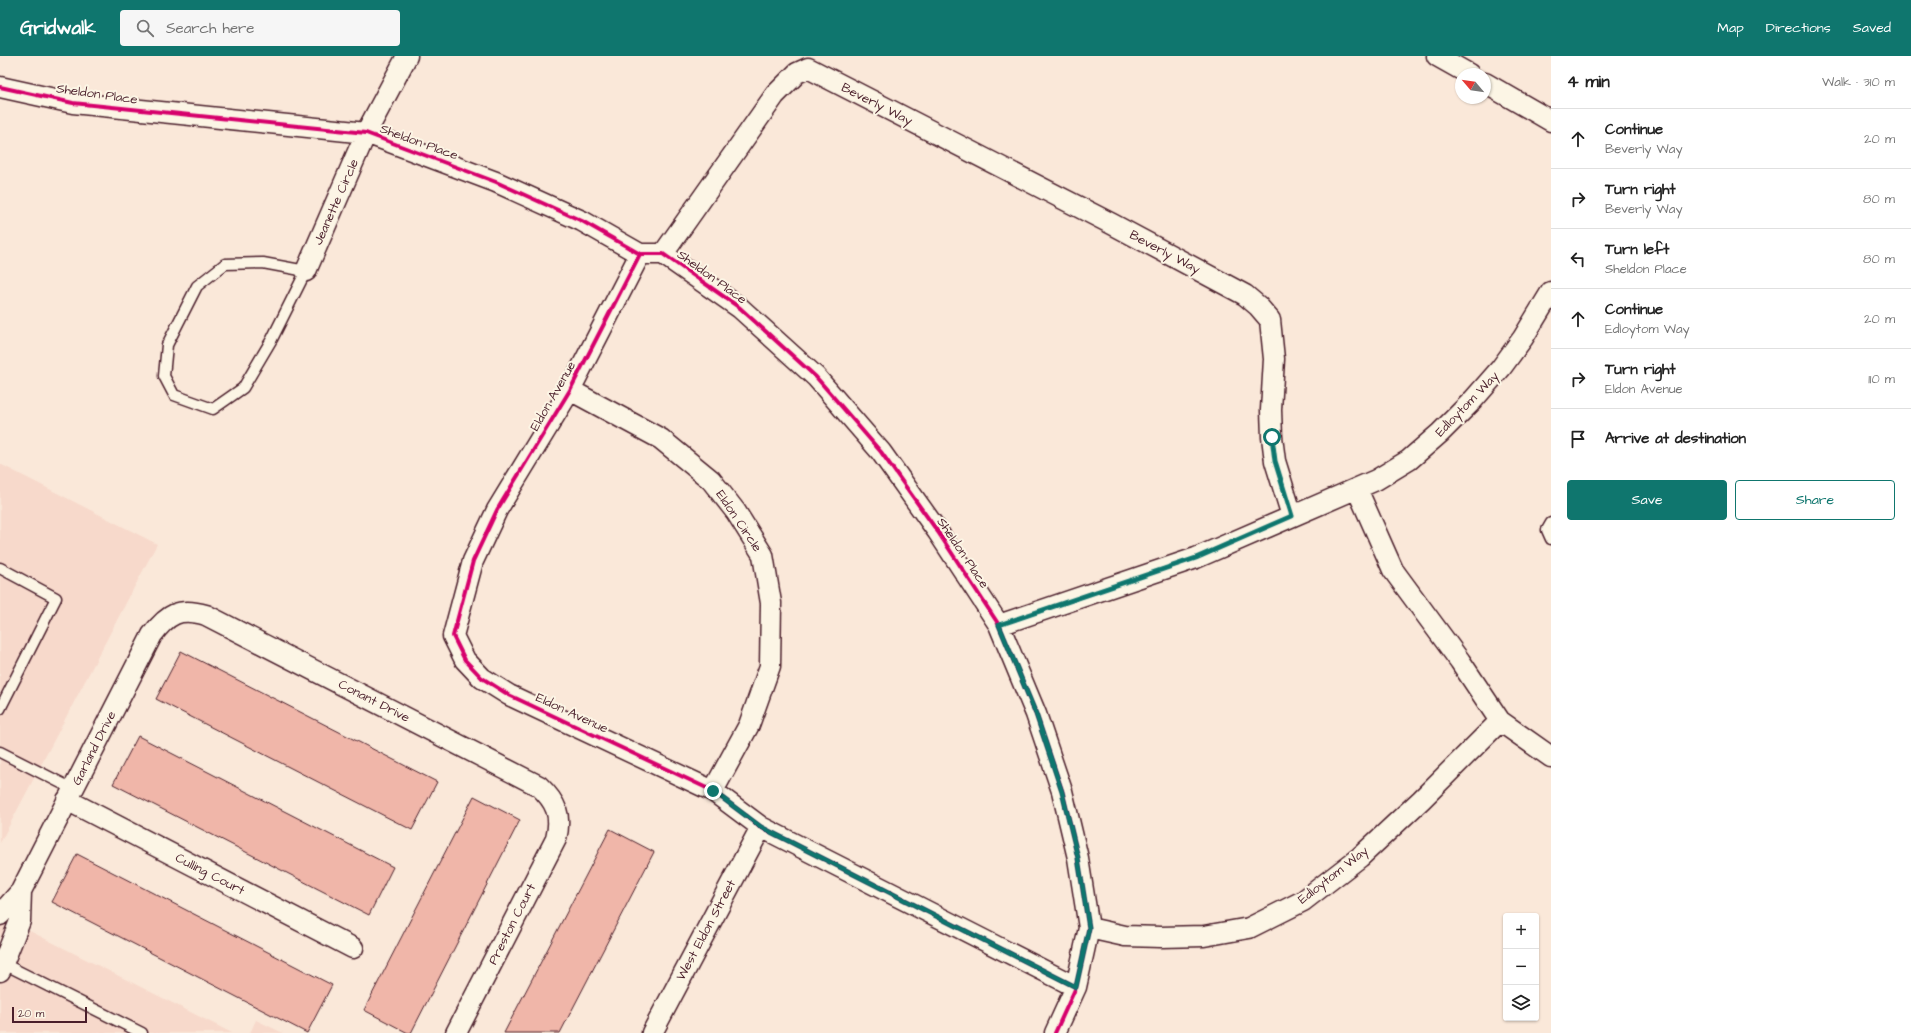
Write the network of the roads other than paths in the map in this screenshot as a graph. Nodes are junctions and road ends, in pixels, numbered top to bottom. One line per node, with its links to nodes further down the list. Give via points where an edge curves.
1 (407, 56): 7 (street, Jeanette Circle)
2 (1437, 56): 3 (street)
3 (1458, 68)
4 (1491, 86): 6 (street)
5 (0, 87): 7 (street, Sheldon Place, via 73,103)
6 (1551, 121)
7 (366, 134): 8 (street, Sheldon Place, via 496,182 582,220); 10 (street, Jeanette Circle)
8 (640, 254): 9 (street, Sheldon Place); 12 (street, Eldon Avenue)
9 (662, 254): 14 (street, Beverly Way, via 775,95 797,73 808,68 1112,224 1245,296 1258,306 1270,320 1274,359 1272,437 1275,461); 19 (street, Sheldon Place, via 740,308 816,377 881,452 938,532)
10 (306, 271): 10 (lane, via 272,339 243,388 213,409 174,395 164,376 167,346 197,286 225,264 263,264)
11 (1551, 292): 13 (street, Edloytom Way, via 1523,338 1473,400 1409,460)
12 (570, 390): 24 (street, Eldon Circle, via 661,439 711,480 736,512 763,556 771,603 770,666 750,725); 24 (street, Eldon Avenue, via 497,510 474,561 453,636 466,660 482,678 509,694)
13 (1357, 489): 14 (street, Edloytom Way); 21 (street, via 1393,570 1460,661)
14 (1292, 516): 19 (street, via 1196,558)
15 (1551, 523): 16 (lane, via 1547,530)
16 (1551, 539)
17 (0, 568): 20 (lane, via 56,598)
18 (176, 612): 25 (street, Garland Drive, via 162,622 152,635); 26 (street, Conant Drive, via 206,615 539,786 552,798)
19 (999, 625): 30 (street, Sheldon Place, via 1036,714 1062,792 1078,858)
20 (0, 709)
21 (1500, 721): 23 (street); 30 (street, Edloytom Way, via 1360,857 1303,901 1249,928 1204,936 1125,936)
22 (0, 752): 25 (lane)
23 (1551, 757)
24 (713, 791): 27 (street, Eldon Avenue)
25 (70, 795): 28 (street, Garland Drive); 31 (street, Culling Court)
26 (558, 813): 35 (street, Preston Court, via 559,828 556,839)
27 (761, 827): 33 (street, Eldon Avenue); 36 (street, West Eldon Street)
28 (22, 892): 29 (street, Garland Drive); 32 (street, Garland Drive, via 20,920)
29 (0, 915)
30 (1089, 928): 33 (street)
31 (353, 948)
32 (1, 965): 34 (lane)
33 (1076, 987): 37 (street)
34 (142, 1033)
35 (456, 1033)
36 (652, 1033)
37 (1055, 1033)

